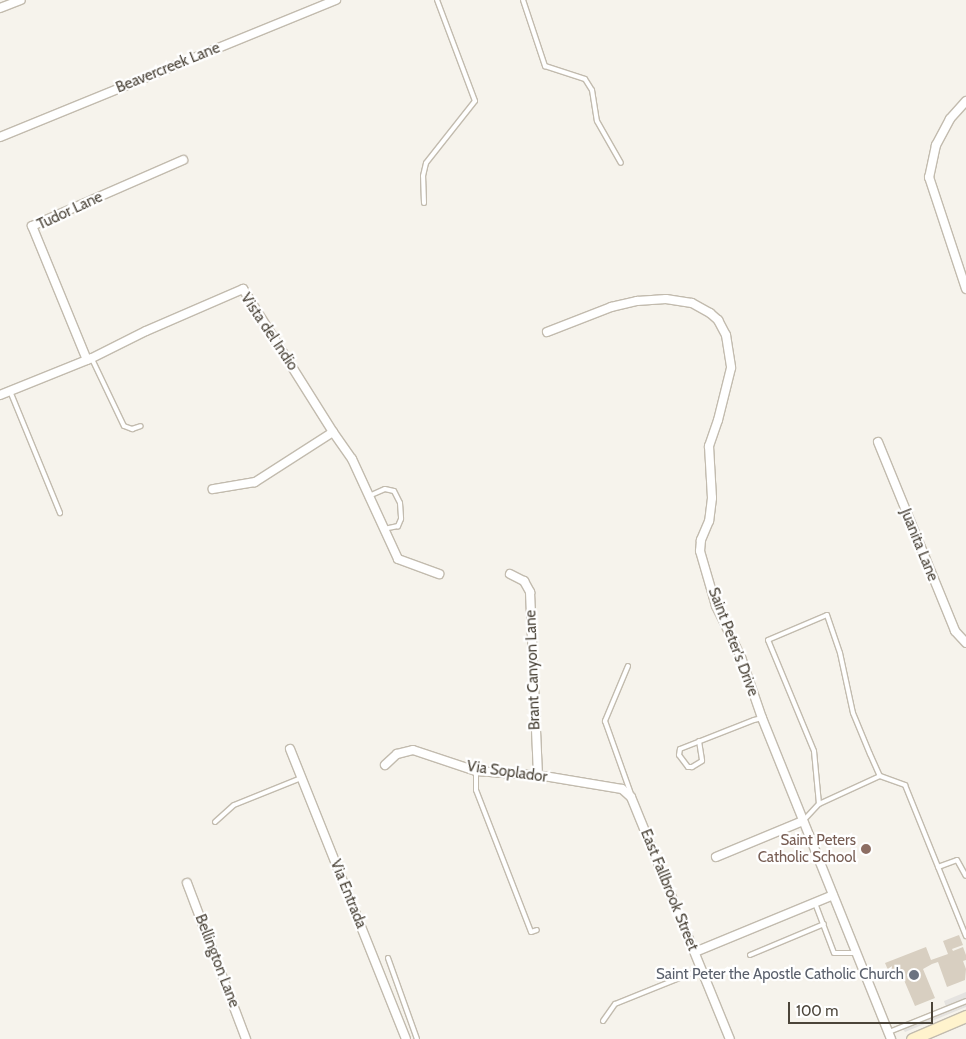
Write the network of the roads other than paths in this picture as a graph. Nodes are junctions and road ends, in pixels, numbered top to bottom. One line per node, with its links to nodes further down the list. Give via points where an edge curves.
1 (21, 0): 5 (street)
2 (336, 0): 7 (street, Beavercreek Lane)
3 (437, 0): 10 (lane, via 475,101 426,163)
4 (523, 0): 9 (lane, via 545,66 585,79 592,90 597,121)
5 (0, 8)
6 (966, 101): 11 (street, via 950,119 936,145 928,177)
7 (0, 136)
8 (183, 160): 13 (street, Tudor Lane, via 32,226)
9 (621, 163)
10 (424, 203)
11 (966, 289)
12 (547, 332): 27 (street, Saint Peter's Drive, via 611,307 637,301 666,299 692,303 718,320 726,335 731,368 709,446 712,498 700,552 716,606 741,657)
13 (89, 359): 14 (street, Vista del Indio); 16 (lane, via 121,421 132,429); 17 (street, Vista del Indio, via 243,289)
14 (10, 391): 15 (street, Vista del Indio); 21 (lane)
15 (0, 395)
16 (141, 426)
17 (333, 432): 19 (street, via 255,482); 20 (street, via 352,459)
18 (878, 442): 25 (street, Juanita Lane, via 954,631)
19 (213, 490)
20 (369, 496): 22 (street); 22 (lane, via 385,490 394,491 400,503 398,526)
21 (60, 513)
22 (384, 530): 23 (street, via 398,559)
23 (439, 574)
24 (510, 574): 32 (street, Brant Canyon Lane, via 524,581 530,592)
25 (966, 643)
26 (628, 666): 35 (lane, via 605,721)
27 (762, 718): 28 (lane); 38 (street, Saint Peter's Drive)
28 (700, 741): 28 (lane, via 680,749 688,767 702,761)
29 (290, 750): 34 (street, Via Entrada)
30 (386, 765): 31 (street, Via Soplador, via 397,754 413,750)
31 (476, 771): 32 (street, Via Soplador); 46 (lane, via 476,790 531,932)
32 (538, 776): 35 (street, Via Soplador, via 622,789)
33 (880, 776): 36 (lane); 36 (lane, via 854,713 827,615 768,640 814,751); 40 (lane, via 905,785)
34 (301, 778): 37 (lane, via 234,806); 58 (street, Via Entrada)
35 (632, 797): 48 (street, East Fallbrook Street)
36 (819, 804): 38 (lane)
37 (215, 822)
38 (803, 822): 39 (street); 43 (street, Saint Peter's Drive)
39 (716, 857)
40 (938, 867): 41 (lane, via 957,860); 47 (lane)
41 (966, 876)
42 (187, 883): 57 (street, Bellington Lane)
43 (833, 895): 44 (street); 49 (street, Saint Peter's Drive)
44 (815, 902): 45 (lane); 48 (street)
45 (824, 924): 49 (lane, via 834,953); 50 (lane)
46 (537, 930)
47 (966, 936)
48 (695, 952): 52 (street, East Fallbrook Street)
49 (856, 953): 56 (street, Saint Peter's Drive)
50 (750, 955)
51 (388, 958): 59 (lane)
52 (702, 969): 55 (lane, via 615,1004); 60 (street, East Fallbrook Street)
53 (966, 1002): 56 (lane)
54 (966, 1016): 61 (main road)
55 (603, 1021)
56 (890, 1036)
57 (246, 1039)
58 (406, 1039)
59 (417, 1039)
60 (730, 1039)
61 (912, 1039)

